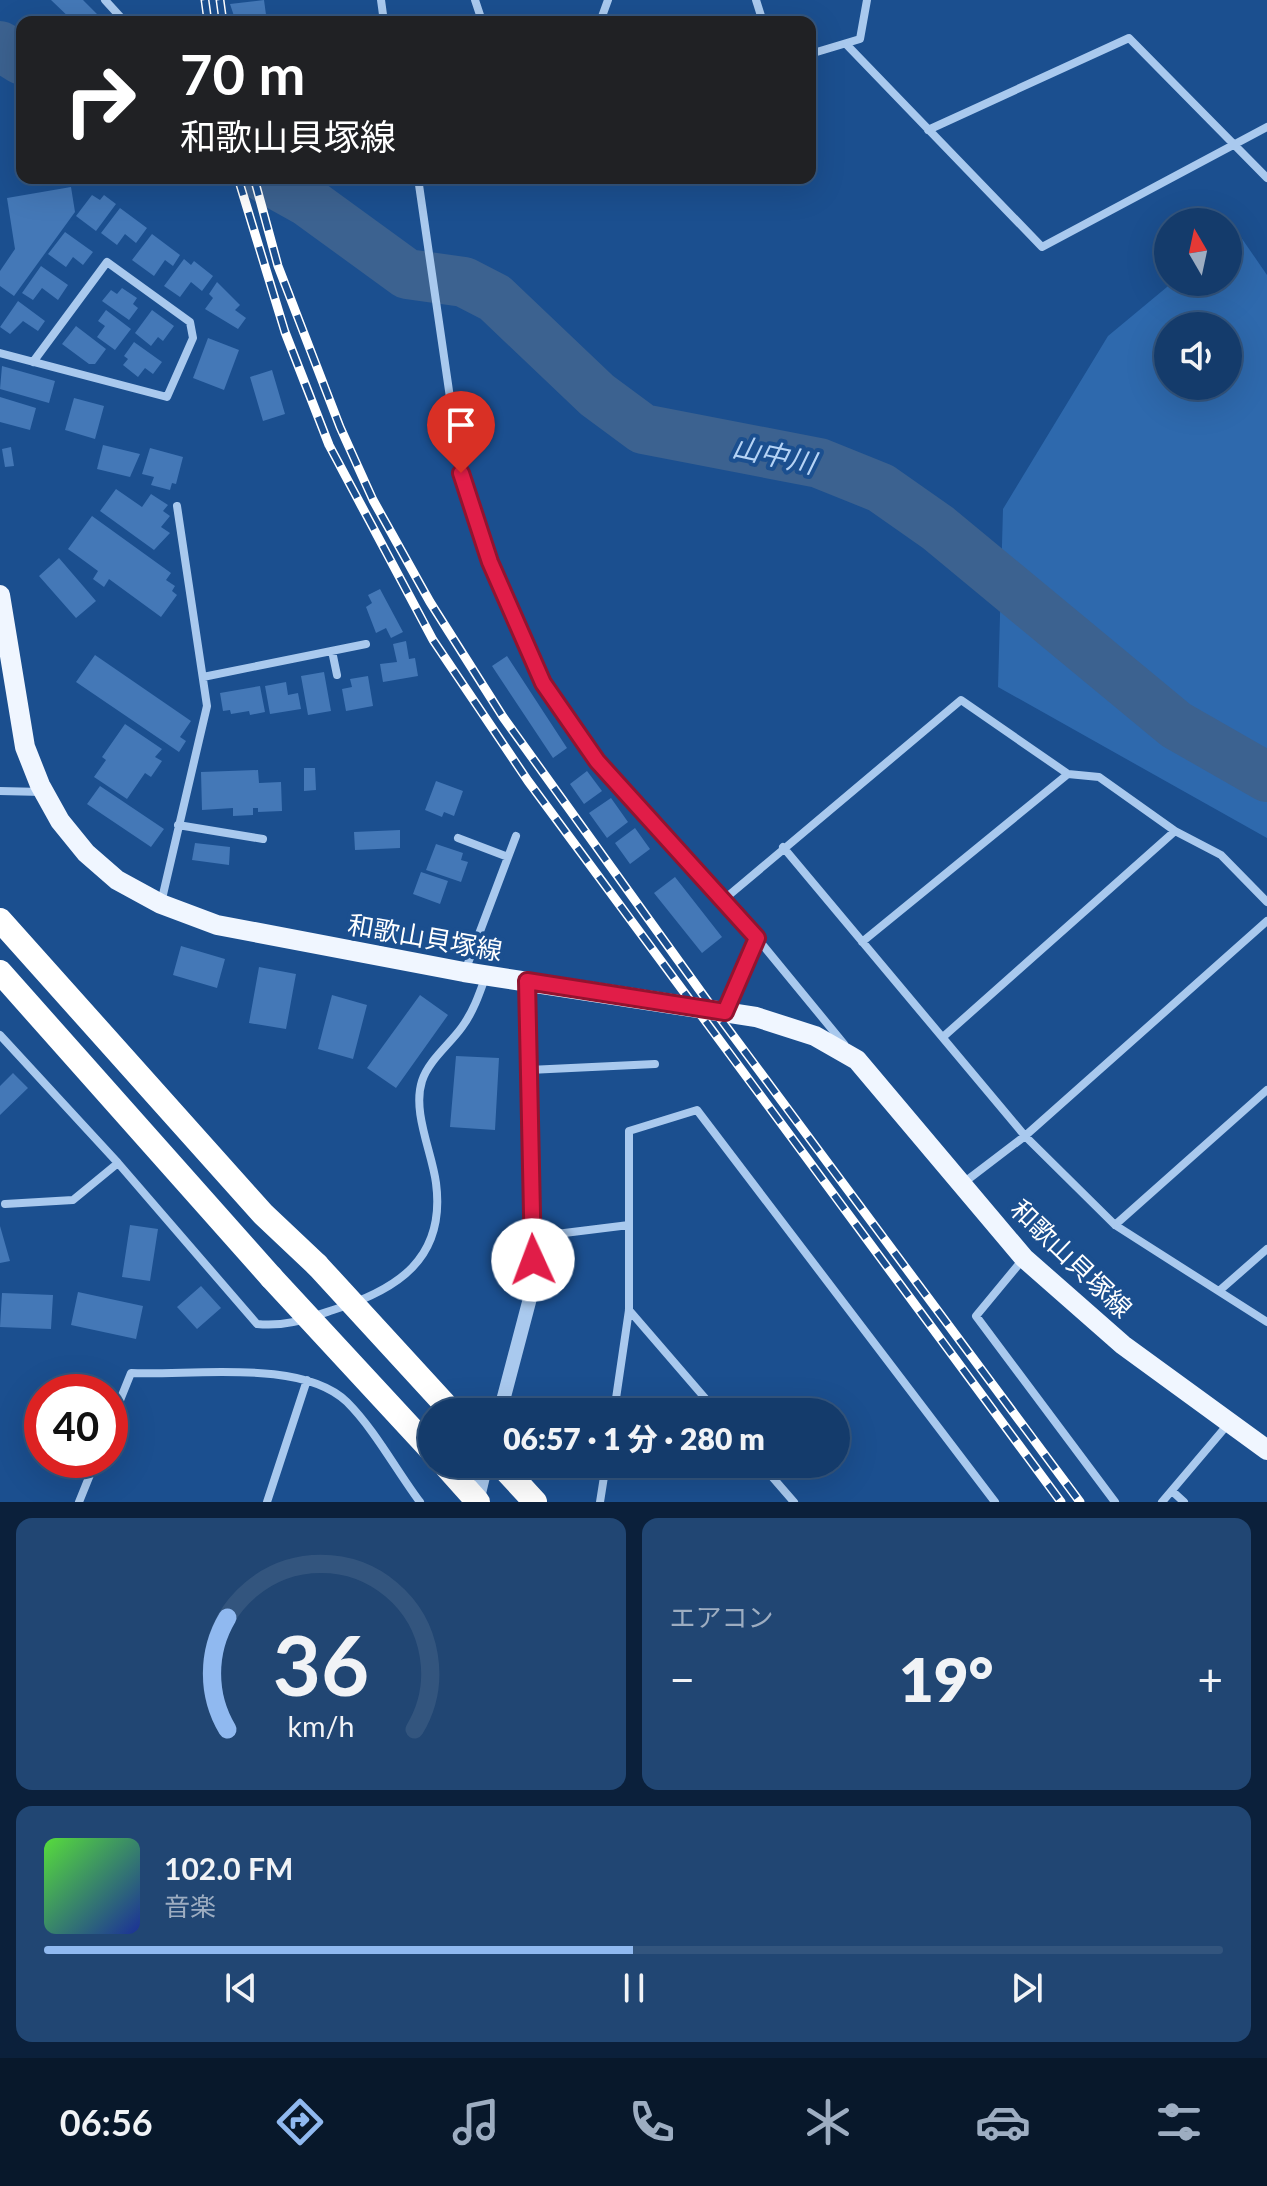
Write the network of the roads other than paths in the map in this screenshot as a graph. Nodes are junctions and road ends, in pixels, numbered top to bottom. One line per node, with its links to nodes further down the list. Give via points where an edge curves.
1 (105, 0): 3 (street)
2 (867, 0): 4 (street, via 860,39)
3 (120, 16)
4 (846, 44): 5 (street); 7 (street)
5 (816, 52)
6 (1267, 127): 8 (street)
7 (928, 130): 8 (street, via 1129,38); 8 (street, via 1042,247)
8 (1235, 146): 9 (street)
9 (1267, 178)
10 (419, 184): 29 (street, via 461,473 490,562 543,683 597,761)
11 (0, 353): 12 (street)
12 (33, 362): 12 (street, via 167,397 193,338 190,322 107,262)
13 (177, 506): 18 (street)
14 (0, 595): 21 (main road, 和歌山貝塚線, via 25,747)
15 (366, 644): 16 (street)
16 (332, 651): 17 (street); 18 (street)
17 (337, 675)
18 (203, 677): 22 (street, via 207,706)
19 (1068, 774): 23 (street, via 1099,777); 27 (street, via 961,700); 35 (street)
20 (0, 791): 21 (street)
21 (44, 792): 31 (main road, 和歌山貝塚線, via 86,853 117,880)
22 (178, 825): 26 (street); 31 (street)
23 (1175, 831): 30 (street, via 1221,855); 42 (street)
24 (516, 836): 28 (street)
25 (458, 838): 28 (street)
26 (263, 839)
27 (783, 847): 29 (street); 35 (street)
28 (508, 857): 37 (street)
29 (722, 901): 34 (street)
30 (1267, 902)
31 (161, 904): 37 (main road, 和歌山貝塚線, via 217,925)
32 (0, 920): 61 (highway, bridge, via 263,1214)
33 (1267, 921): 47 (street)
34 (757, 938): 40 (street); 43 (street)
35 (862, 942): 42 (street)
36 (0, 972): 66 (highway, bridge)
37 (464, 972): 38 (main road, 和歌山貝塚線)
38 (486, 975): 39 (main road, 和歌山貝塚線); 48 (street, via 463,1026 421,1083 437,1209 426,1251 404,1279 374,1297 283,1327 257,1324)
39 (527, 981): 40 (main road, 和歌山貝塚線); 45 (street)
40 (725, 1012): 43 (main road, 和歌山貝塚線, via 815,1036)
41 (0, 1035): 48 (street)
42 (943, 1037): 47 (street)
43 (857, 1060): 49 (main road, 和歌山貝塚線)
44 (655, 1064): 45 (street)
45 (529, 1070): 53 (street)
46 (1267, 1090): 52 (street)
47 (1025, 1136): 49 (street); 52 (street)
48 (118, 1163): 50 (street, via 73,1200)
49 (962, 1185): 55 (main road, 和歌山貝塚線)
50 (5, 1204)
51 (629, 1225): 53 (street); 57 (street); 82 (street, via 629,1131 697,1110)
52 (1115, 1225): 56 (street)
53 (532, 1237): 62 (street, via 534,1283)
54 (1267, 1249): 56 (street)
55 (1024, 1258): 65 (main road, 和歌山貝塚線, via 1123,1345); 83 (street, via 976,1316)
56 (1219, 1291): 58 (street)
57 (629, 1310): 63 (street); 64 (street)
58 (1267, 1322)
59 (128, 1380): 60 (street, via 131,1373 255,1373)
60 (307, 1380): 76 (street); 77 (street, via 346,1401)
61 (439, 1398)
62 (504, 1398)
63 (616, 1398)
64 (705, 1398)
65 (1230, 1421): 67 (main road, 和歌山貝塚線); 74 (street)
66 (418, 1436)
67 (1267, 1450)
68 (89, 1478): 75 (street)
69 (457, 1478): 78 (highway, bridge)
70 (483, 1478): 78 (street)
71 (513, 1478): 79 (highway)
72 (604, 1478): 80 (street)
73 (773, 1478): 81 (street)
74 (1172, 1491): 84 (street); 85 (street)
75 (79, 1502)
76 (267, 1502)
77 (420, 1502)
78 (478, 1502)
79 (535, 1502)
80 (600, 1502)
81 (794, 1502)
82 (995, 1502)
83 (1115, 1502)
84 (1162, 1502)
85 (1184, 1502)

